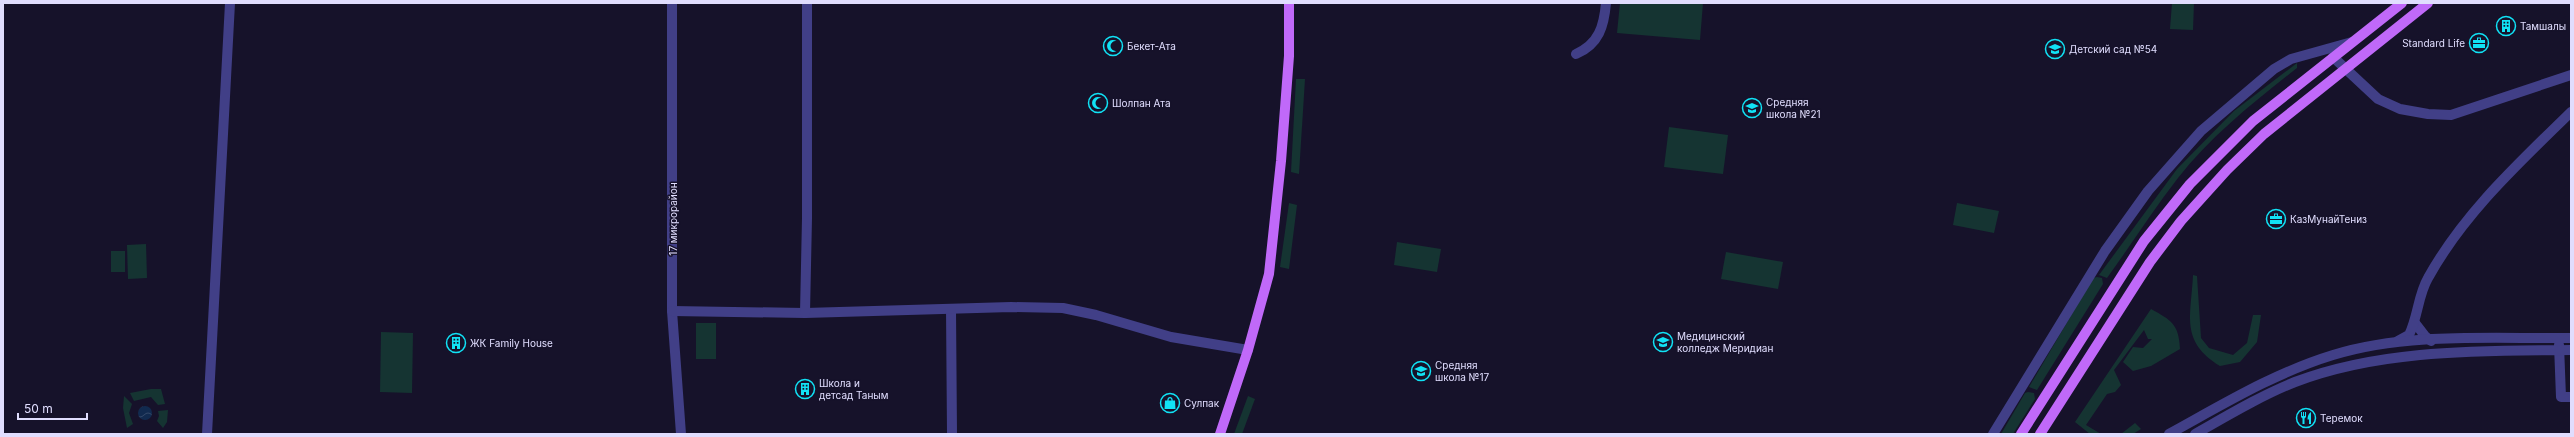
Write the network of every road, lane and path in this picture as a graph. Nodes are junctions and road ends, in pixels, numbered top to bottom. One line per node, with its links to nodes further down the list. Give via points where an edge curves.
1 (230, 3): 27 (street)
2 (672, 3): 15 (street, 17 микрорайон)
3 (807, 3): 16 (street)
4 (1289, 3): 22 (main road, via 1289,56 1273,243 1269,274)
5 (1606, 3): 9 (street, via 1604,20 1597,40 1586,50)
6 (2402, 3): 8 (main road)
7 (2428, 3): 11 (main road)
8 (2352, 42): 10 (main road); 31 (street, via 2291,59 2274,69 2201,131 2148,190 2105,251)
9 (1576, 54)
10 (2333, 57): 11 (street); 32 (main road, via 2253,121 2190,184 2144,241)
11 (2343, 69): 12 (street, via 2378,99 2400,109 2451,115); 26 (main road, via 2264,134 2181,221 2150,262)
12 (2571, 75)
13 (2571, 112): 17 (street, via 2505,176 2456,233 2427,279)
14 (951, 309): 16 (street); 22 (street, via 1062,308 1171,337); 29 (street)
15 (672, 311): 16 (street); 28 (street, 17 микрорайон)
16 (805, 313)
17 (2414, 323): 20 (street); 21 (street, via 2409,335)
18 (2559, 338): 19 (street); 20 (street); 24 (street)
19 (2571, 338)
20 (2432, 341): 21 (street)
21 (2395, 343): 33 (street, via 2334,355 2294,369 2256,386)
22 (1248, 350): 30 (main road)
23 (2571, 350): 24 (street)
24 (2559, 351): 25 (street, via 2561,397); 34 (street, via 2403,356 2345,367 2295,382 2263,396)
25 (2571, 397)
26 (2042, 432)
27 (207, 434)
28 (681, 434)
29 (952, 434)
30 (1220, 434)
31 (1993, 434)
32 (2021, 434)
33 (2169, 434)
34 (2195, 434)

